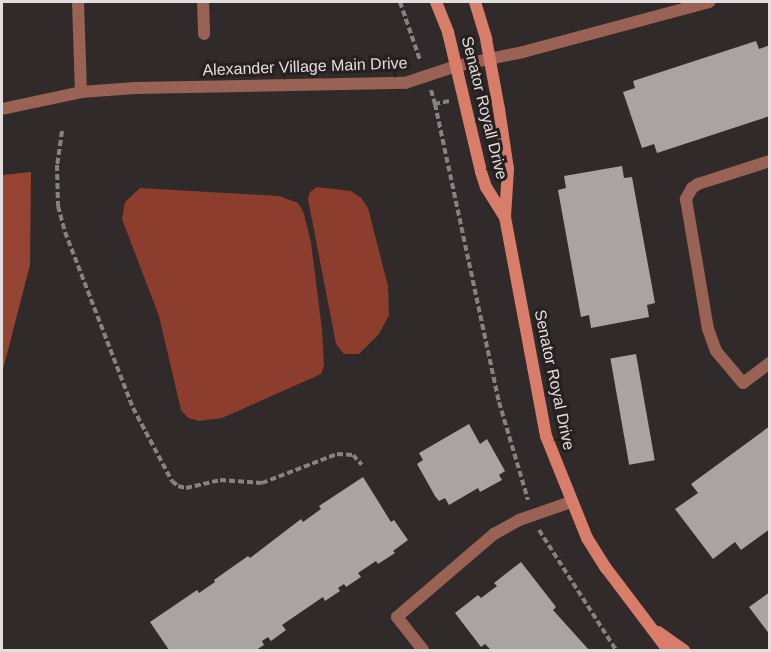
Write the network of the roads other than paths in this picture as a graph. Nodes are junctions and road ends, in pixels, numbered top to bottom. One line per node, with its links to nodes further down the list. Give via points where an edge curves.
1 (78, 2): 9 (street)
2 (203, 2): 6 (street)
3 (436, 2): 8 (street, Senator Royall Drive)
4 (475, 2): 7 (street, Senator Royall Drive)
5 (709, 2): 7 (street, Alexander Village Main Drive)
6 (204, 34)
7 (490, 60): 8 (street, Alexander Village Main Drive); 12 (street, Senator Royall Drive, via 508,169)
8 (456, 66): 9 (street, Alexander Village Main Drive, via 426,78 384,84); 12 (street, Senator Royall Drive, via 481,172)
9 (81, 92): 10 (street, Alexander Village Main Drive)
10 (2, 110)
11 (770, 160): 13 (street, via 698,184 686,199 708,329 716,351 743,383)
12 (505, 217): 14 (street, Senator Royal Drive, via 546,436)
13 (770, 363)
14 (571, 502): 15 (street, Senator Royal Drive, via 606,568); 16 (street, via 519,520 494,534 397,616)
15 (654, 630): 17 (street, Senator Royal Drive); 18 (street, Senator Royal Drive)
16 (423, 651)
17 (668, 651)
18 (684, 651)

